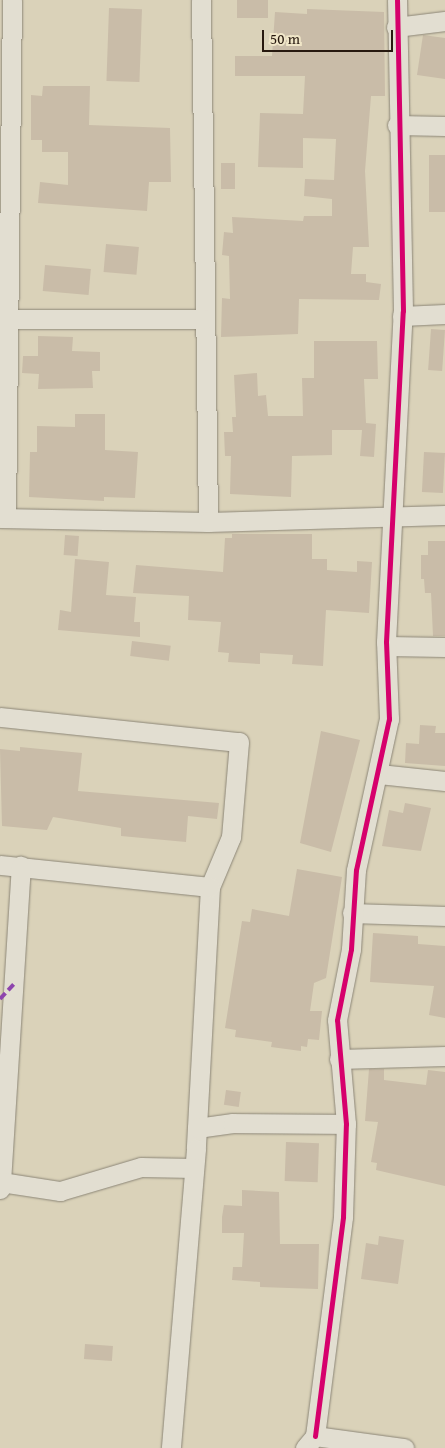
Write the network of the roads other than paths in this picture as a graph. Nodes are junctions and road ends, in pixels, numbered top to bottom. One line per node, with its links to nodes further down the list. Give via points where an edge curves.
1 (12, 0): 6 (street)
2 (201, 0): 12 (street)
3 (397, 0): 5 (street)
4 (445, 21): 5 (street)
5 (396, 27): 7 (street)
6 (6, 68): 11 (street)
7 (397, 125): 8 (street); 10 (street)
8 (445, 126)
9 (445, 314): 10 (street)
10 (402, 316): 13 (street)
11 (10, 319): 12 (street); 15 (street)
12 (204, 319): 16 (street)
13 (393, 515): 14 (street); 16 (street); 17 (street)
14 (445, 515)
15 (3, 518): 16 (street)
16 (208, 522)
17 (386, 646): 18 (street); 20 (street, via 389,719)
18 (445, 647)
19 (0, 717): 24 (street, via 239,742 231,837)
20 (379, 774): 21 (street); 25 (street, via 356,870)
21 (445, 782)
22 (0, 865): 23 (street)
23 (21, 866): 24 (street); 32 (street)
24 (210, 887): 30 (street)
25 (352, 913): 26 (street); 28 (street, via 351,949 337,1020)
26 (445, 916)
27 (445, 1056): 28 (street)
28 (340, 1059): 29 (street)
29 (346, 1124): 30 (street, via 233,1123); 34 (street, via 343,1217)
30 (198, 1128): 31 (street)
31 (194, 1168): 32 (street, via 141,1168 60,1191); 35 (street)
32 (1, 1182): 33 (street)
33 (0, 1189)
34 (310, 1442): 36 (street)
35 (171, 1448)
36 (404, 1448)

